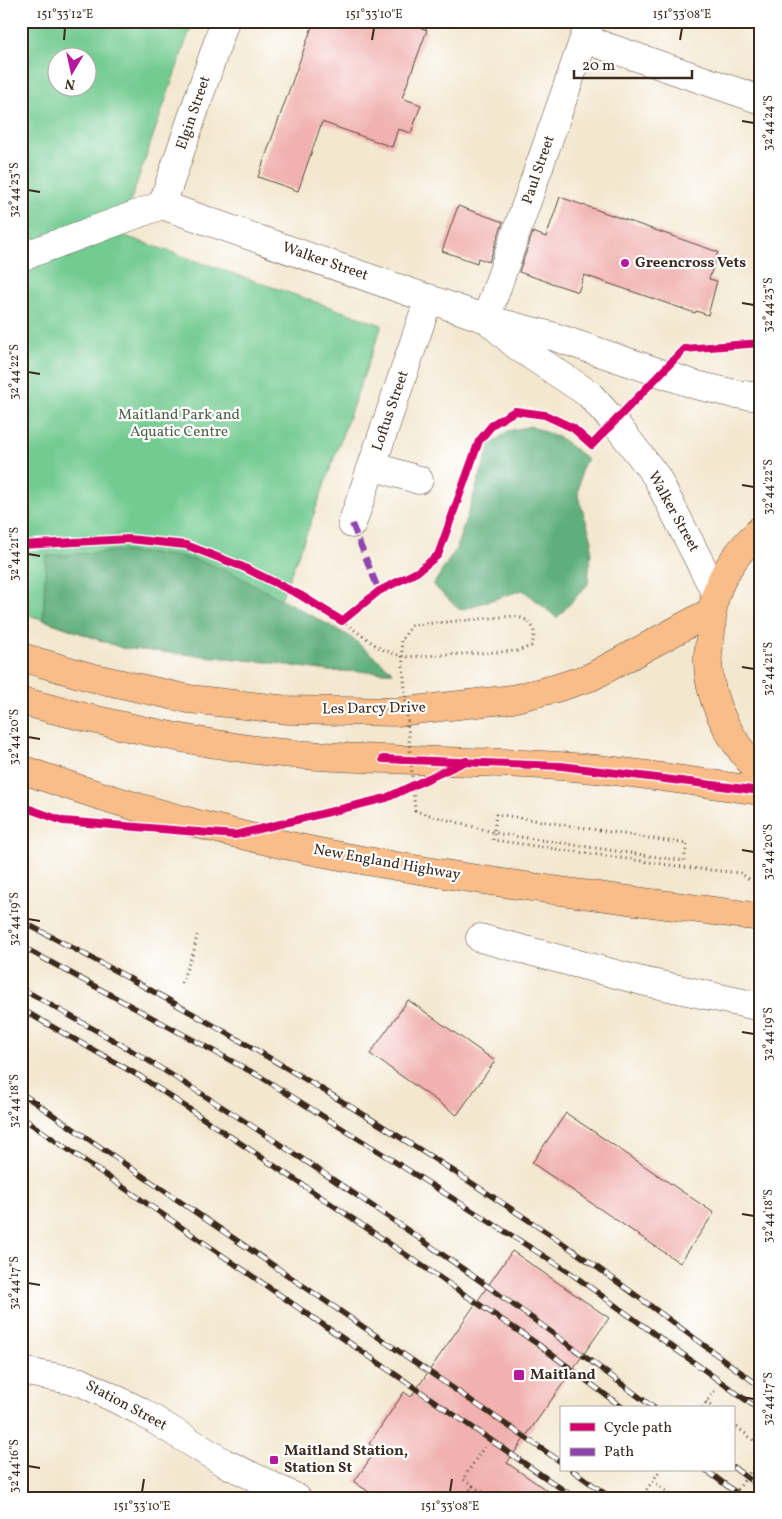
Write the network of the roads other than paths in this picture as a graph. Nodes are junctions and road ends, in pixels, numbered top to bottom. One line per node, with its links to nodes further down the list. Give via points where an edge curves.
1 (225, 21): 4 (street, Elgin Street)
2 (587, 30): 3 (street); 7 (street, Paul Street)
3 (761, 100)
4 (162, 205): 5 (street); 6 (street, Walker Street)
5 (21, 257)
6 (429, 298): 7 (street, Walker Street); 9 (street, Loftus Street)
7 (486, 319): 8 (street, Walker Street, via 552,336 679,380); 13 (street, Walker Street, via 517,346 589,394 615,423 656,476)
8 (761, 397)
9 (372, 466): 10 (street); 11 (street, Loftus Street)
10 (419, 480)
11 (352, 524)
12 (761, 529): 13 (highway, via 743,547 724,575)
13 (714, 603): 14 (highway, Les Darcy Drive, via 591,678 512,699 397,712 289,710 190,699 90,677); 17 (highway, via 708,663 715,701 743,756)
14 (21, 657)
15 (21, 701): 18 (highway, via 98,721 273,752 561,766)
16 (21, 769): 19 (highway, New England Highway, via 183,820 312,850 424,871)
17 (761, 774)
18 (761, 791)
19 (761, 917)
20 (480, 938): 21 (street, via 642,981)
21 (761, 1006)
22 (21, 1371): 23 (street, Station Street, via 81,1382 140,1411)
23 (223, 1462): 24 (street, Station Street); 25 (street, Station Street)
24 (266, 1498)
25 (297, 1498)

